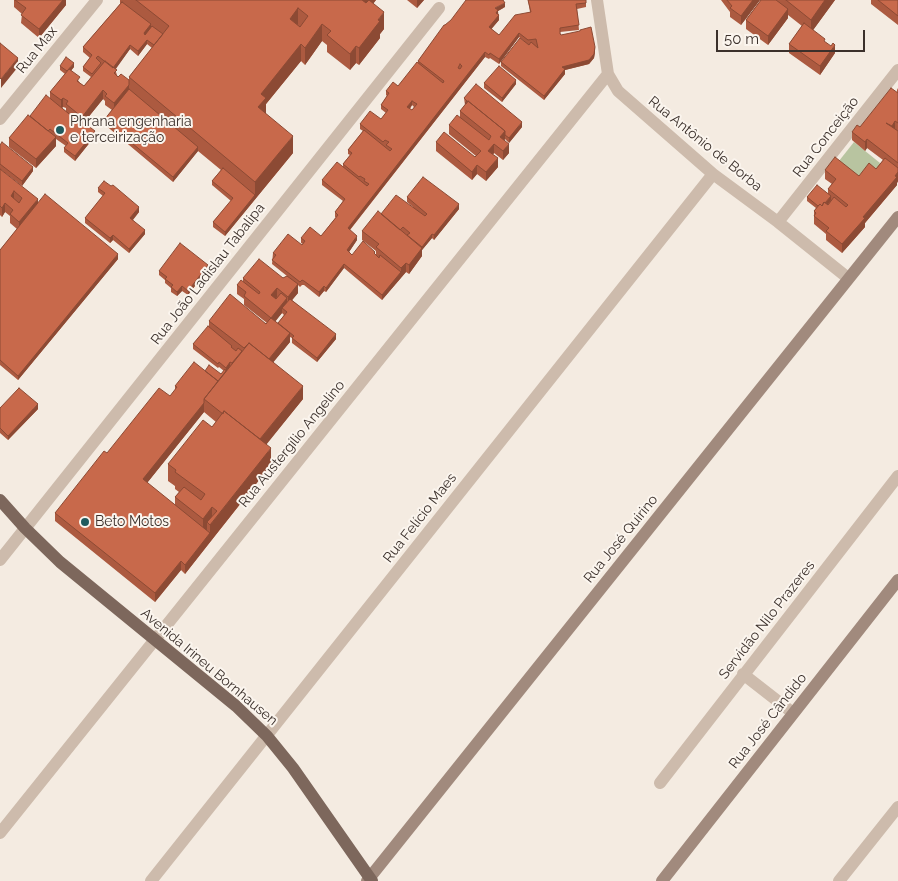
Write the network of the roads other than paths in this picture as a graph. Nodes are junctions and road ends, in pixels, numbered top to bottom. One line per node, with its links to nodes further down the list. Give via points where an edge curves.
1 (97, 0): 6 (street, Rua Max)
2 (597, 0): 5 (street, Rua Antônio de Borba)
3 (439, 8): 13 (street, Rua João Ladislau Tabalipa)
4 (898, 70): 9 (street, Rua Conceição)
5 (608, 74): 7 (street, Rua Antônio de Borba, via 618,91); 16 (street, Rua Austergílio Angelino)
6 (0, 119)
7 (713, 174): 9 (street, Rua Antônio de Borba); 19 (street, Rua Felício Maes)
8 (898, 217): 10 (main road, Rua José Quirino)
9 (778, 222): 10 (street, Rua Antônio de Borba)
10 (848, 278): 23 (main road, Rua José Quirino)
11 (898, 476): 17 (street, Servidão Nilo Prazeres)
12 (0, 500): 13 (main road, Avenida Irineu Bornhausen)
13 (25, 528): 14 (street, Rua João Ladislau Tabalipa); 16 (main road, Avenida Irineu Bornhausen, via 60,562)
14 (0, 560)
15 (898, 580): 18 (main road, Rua José Cândido)
16 (155, 639): 19 (main road, Avenida Irineu Bornhausen); 22 (street, Rua Austergílio Angelino)
17 (743, 674): 18 (street); 20 (street, Servidão Nilo Prazeres)
18 (794, 713): 25 (main road, Rua José Cândido)
19 (267, 736): 23 (main road, Avenida Irineu Bornhausen, via 293,768); 24 (street, Rua Felício Maes)
20 (660, 783)
21 (898, 807): 26 (street)
22 (0, 833)
23 (370, 880)
24 (151, 881)
25 (662, 881)
26 (839, 881)

